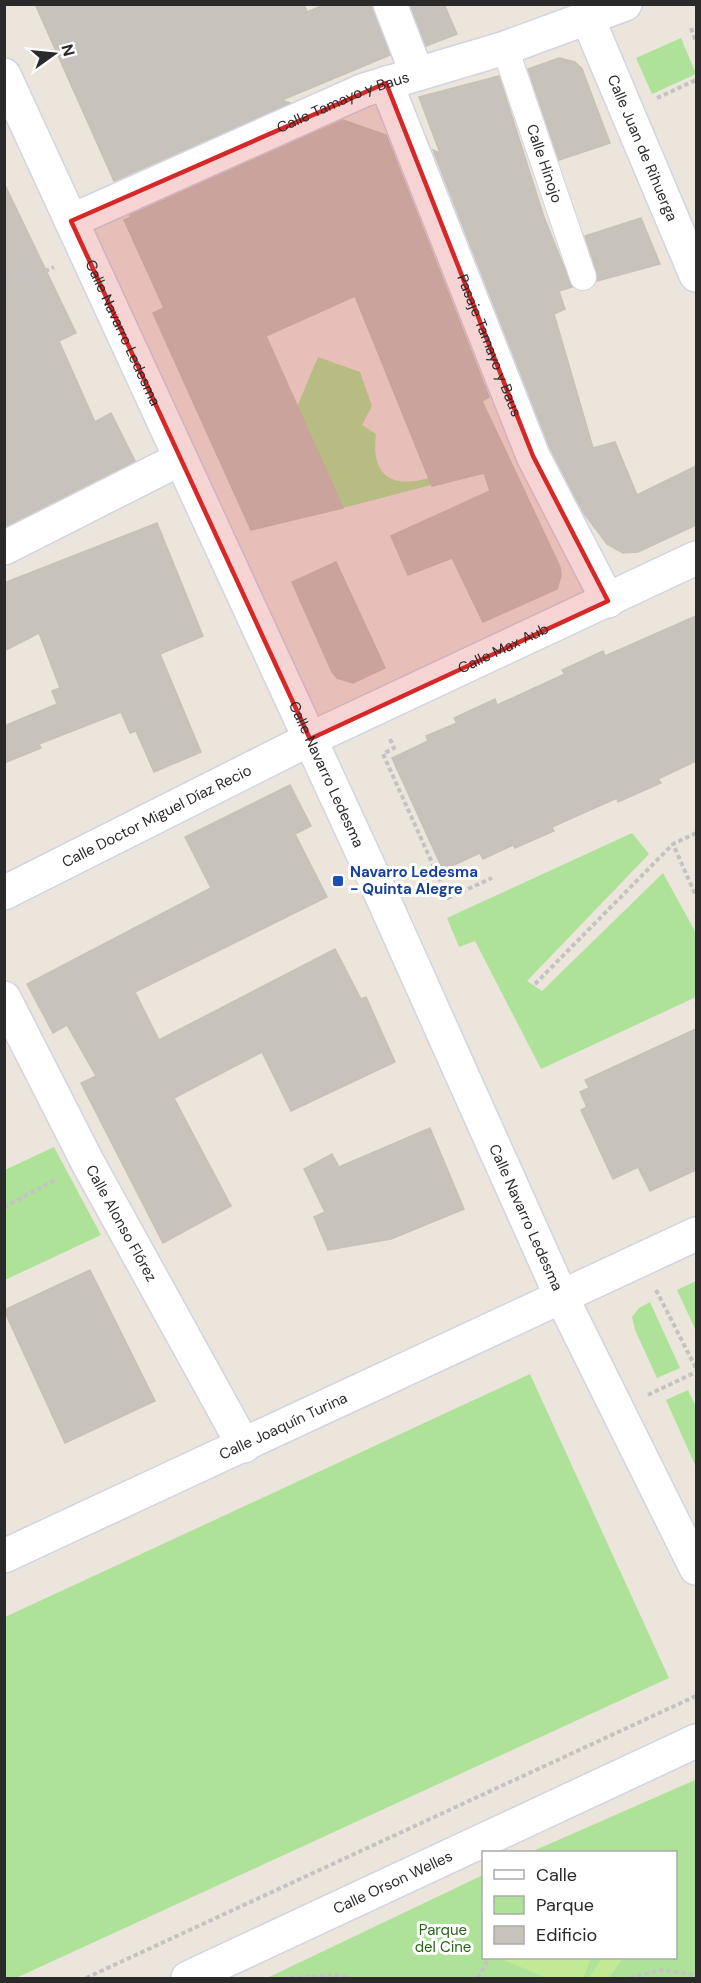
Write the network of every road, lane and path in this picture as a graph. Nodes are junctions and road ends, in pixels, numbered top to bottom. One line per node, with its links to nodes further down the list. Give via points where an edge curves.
1 (390, 4): 7 (street)
2 (624, 4): 3 (street, Calle Tamayo y Baus)
3 (588, 19): 6 (street, Calle Tamayo y Baus); 14 (street, Calle Juan de Rihuerga)
4 (691, 28): 5 (path)
5 (696, 42)
6 (505, 48): 7 (street, Calle Tamayo y Baus); 15 (street, Calle Hinojo)
7 (417, 74): 10 (street, Calle Tamayo y Baus)
8 (4, 75): 12 (street, Calle Navarro Ledesma)
9 (696, 80): 11 (path)
10 (386, 83): 12 (street, Calle Tamayo y Baus); 20 (street, Pasaje Tamayo y Baus, via 533,456)
11 (648, 102)
12 (71, 221): 13 (street, Calle Navarro Ledesma)
13 (85, 253): 16 (path); 17 (street, Calle Navarro Ledesma)
14 (696, 275)
15 (583, 277)
16 (4, 290)
17 (180, 459): 18 (street); 22 (street, Calle Navarro Ledesma)
18 (4, 548)
19 (696, 558): 20 (street, Calle Max Aub)
20 (608, 601): 21 (street, Calle Max Aub)
21 (375, 709): 22 (street, Calle Max Aub); 25 (path, via 394,748 382,754 448,898)
22 (310, 739): 26 (street, Calle Doctor Miguel Díaz Recio); 34 (street, Calle Navarro Ledesma)
23 (696, 833): 24 (path)
24 (673, 844): 27 (path); 28 (path)
25 (492, 878)
26 (4, 893)
27 (696, 896)
28 (535, 984)
29 (4, 998): 30 (street, Calle Alonso Flórez)
30 (88, 1163): 31 (path); 37 (street, Calle Alonso Flórez)
31 (4, 1207)
32 (696, 1234): 33 (street, Calle Joaquín Turina)
33 (641, 1260): 34 (street, Calle Joaquín Turina); 35 (path)
34 (561, 1296): 36 (street, Calle Navarro Ledesma); 37 (street, Calle Joaquín Turina)
35 (696, 1370): 36 (path)
36 (617, 1409): 39 (street, Calle Navarro Ledesma)
37 (244, 1446): 38 (street, Calle Joaquín Turina)
38 (4, 1556)
39 (696, 1568)
40 (696, 1696): 44 (path)
41 (696, 1741): 45 (street, Calle Orson Welles)
42 (488, 1959): 48 (path)
43 (696, 1975): 49 (path, via 662,1970)
44 (86, 1978)
45 (188, 1978)
46 (290, 1978): 47 (path)
47 (350, 1978)
48 (478, 1978)
49 (630, 1978)

